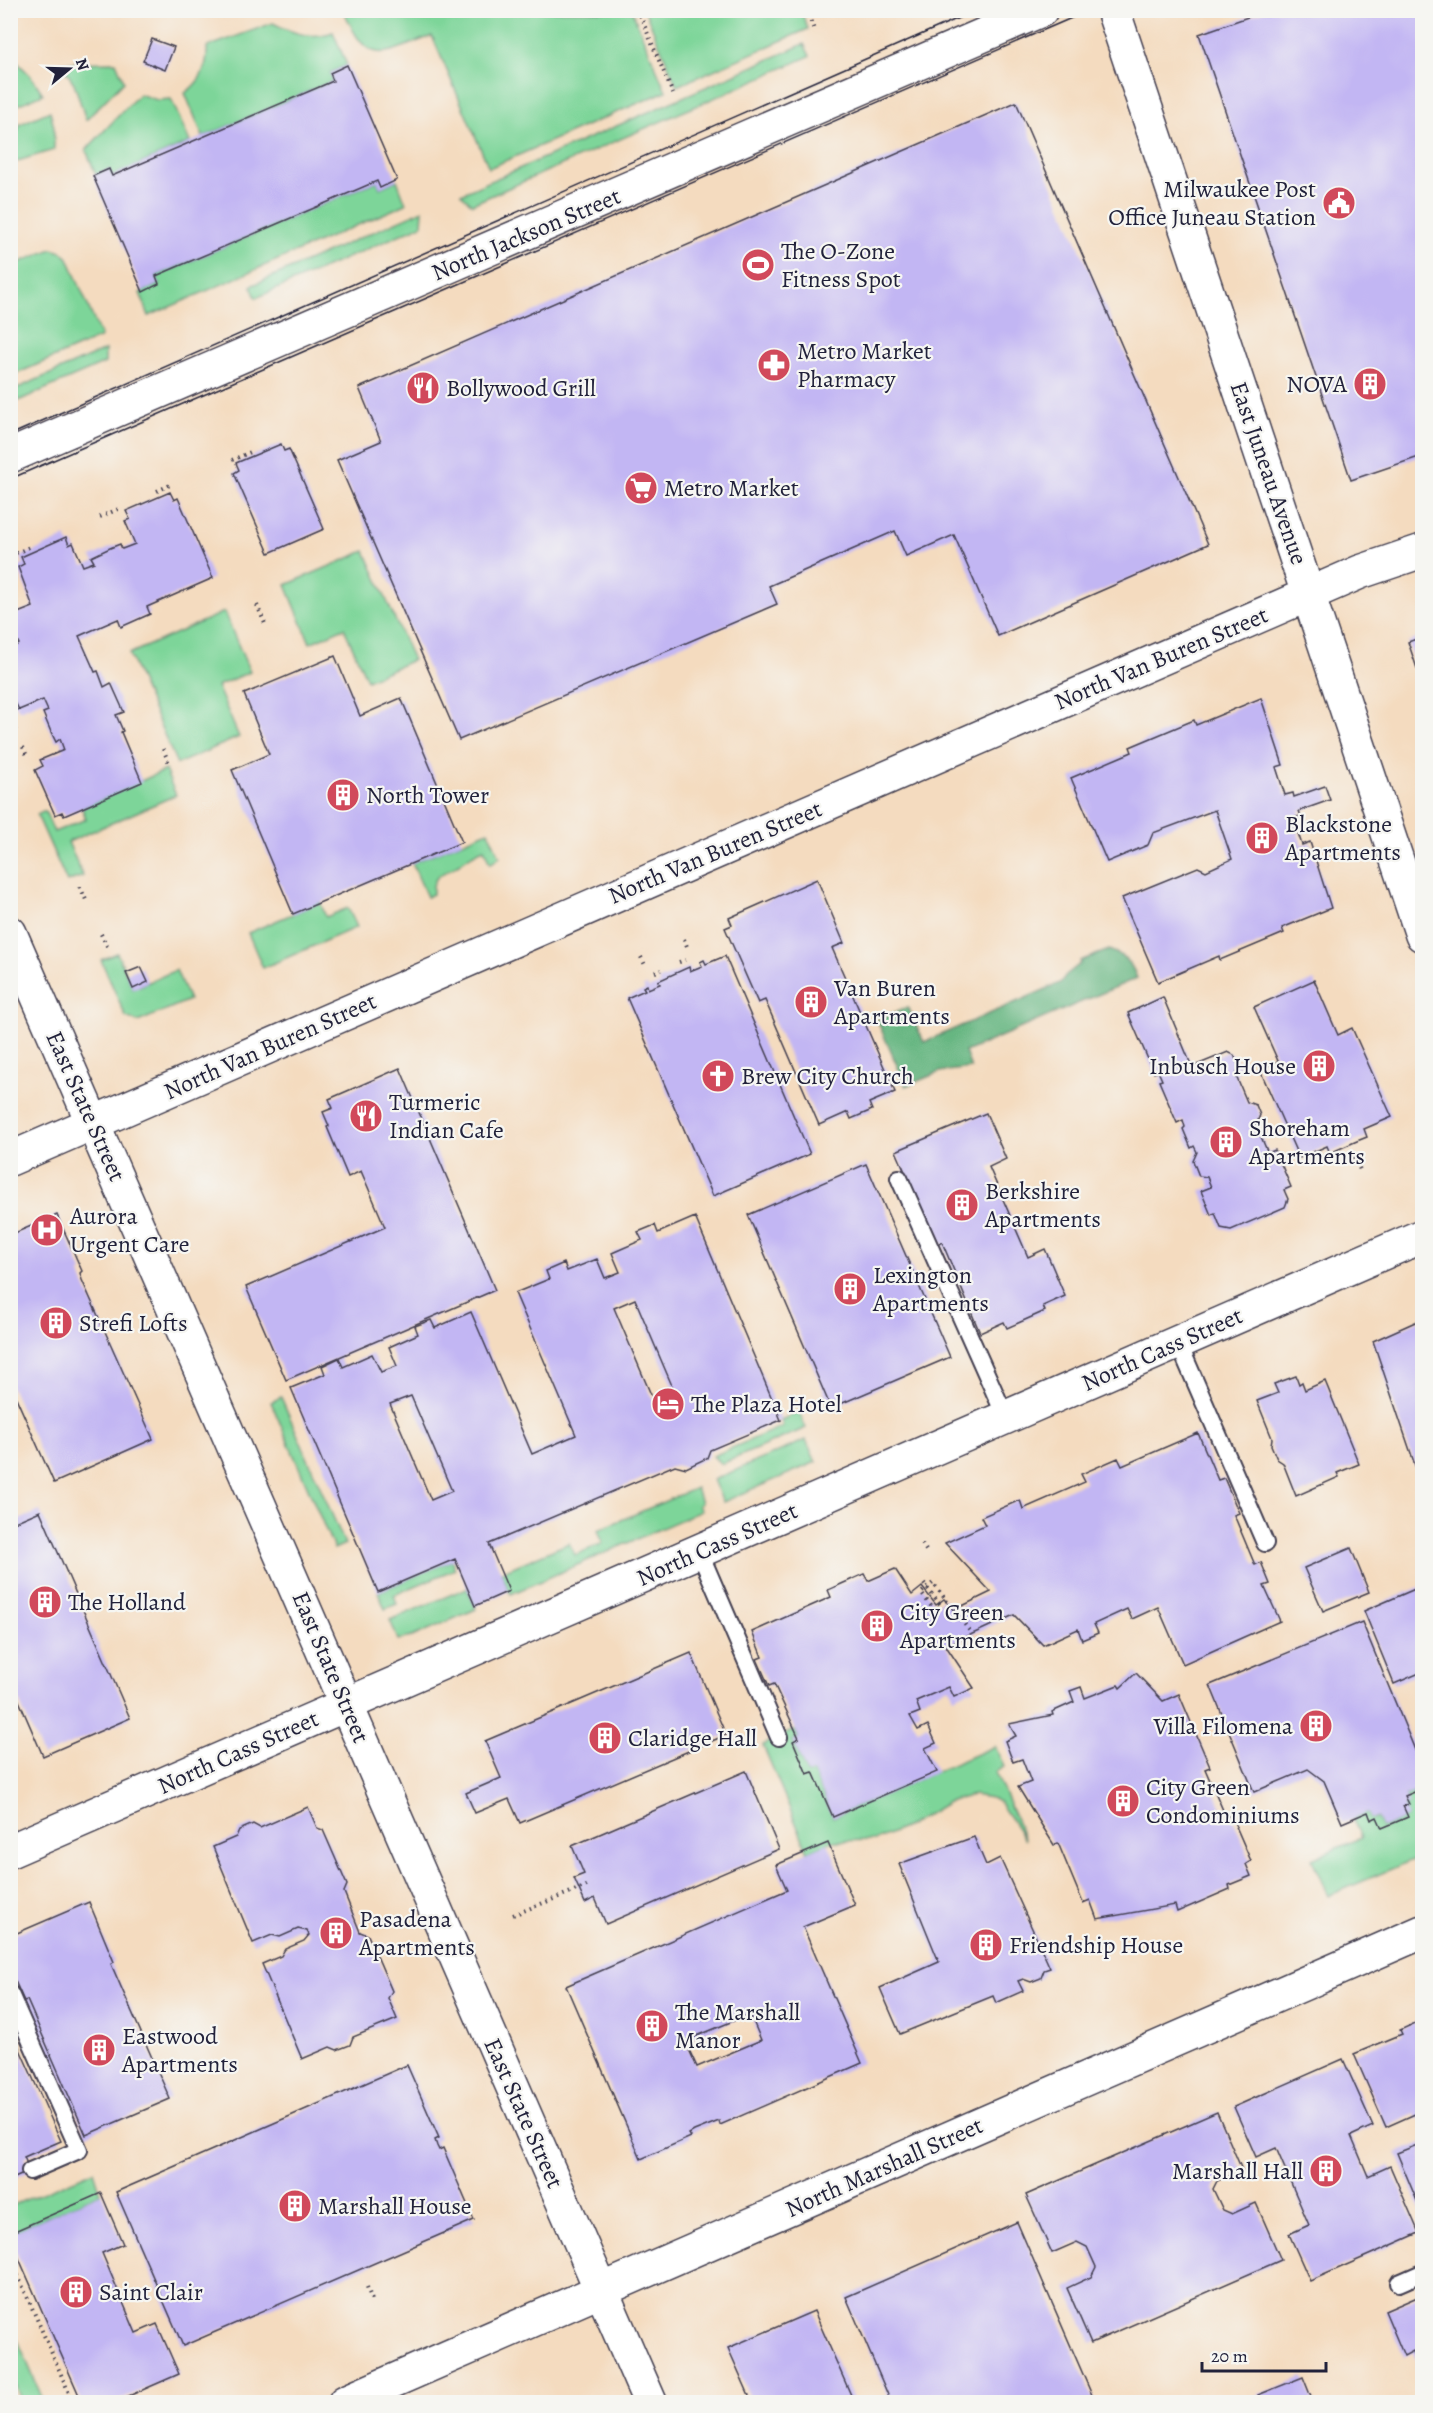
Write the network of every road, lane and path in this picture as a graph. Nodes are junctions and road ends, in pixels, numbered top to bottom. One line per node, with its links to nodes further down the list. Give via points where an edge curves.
1 (638, 10): 6 (path)
2 (806, 10): 5 (path)
3 (1041, 10): 8 (street, North Jackson Street)
4 (1113, 10): 17 (street, East Juneau Avenue)
5 (815, 32)
6 (674, 94)
7 (253, 451): 9 (path)
8 (10, 456)
9 (232, 460)
10 (170, 485): 11 (path)
11 (158, 491)
12 (121, 508): 13 (path)
13 (99, 517)
14 (32, 546): 16 (path)
15 (1422, 551): 17 (street, North Van Buren Street)
16 (16, 553)
17 (1309, 594): 30 (street, East Juneau Avenue); 40 (street, North Van Buren Street)
18 (257, 605): 19 (path)
19 (266, 626)
20 (10, 719): 21 (path)
21 (16, 730)
22 (23, 747): 24 (path)
23 (163, 749): 25 (path)
24 (27, 756)
25 (170, 765)
26 (80, 887): 27 (path)
27 (87, 902)
28 (10, 933): 40 (street, East State Street)
29 (101, 934): 32 (path)
30 (1422, 935)
31 (684, 939): 33 (path)
32 (108, 948)
33 (688, 949)
34 (641, 957): 37 (path)
35 (685, 960): 36 (path)
36 (679, 962)
37 (646, 967)
38 (661, 970): 39 (path)
39 (656, 972)
40 (94, 1122): 42 (street, North Van Buren Street); 54 (street, East State Street)
41 (1354, 1157): 43 (path)
42 (10, 1159)
43 (1360, 1170)
44 (899, 1178): 47 (lane)
45 (1422, 1236): 46 (street, North Cass Street)
46 (1178, 1342): 47 (street, North Cass Street); 48 (lane)
47 (1006, 1418): 50 (street, North Cass Street)
48 (1265, 1543)
49 (922, 1544): 51 (path)
50 (699, 1551): 54 (street, North Cass Street); 55 (lane)
51 (927, 1552)
52 (926, 1586): 52 (path, via 941,1606 935,1611 921,1593); 53 (path, via 933,1583)
53 (972, 1634)
54 (347, 1704): 56 (street, North Cass Street); 67 (street, East State Street)
55 (778, 1737)
56 (10, 1851)
57 (589, 1885): 58 (path)
58 (513, 1916)
59 (1422, 1932): 67 (street, North Marshall Street)
60 (10, 1994): 61 (lane, via 79,2150)
61 (30, 2171)
62 (20, 2260): 63 (path)
63 (12, 2262): 69 (path)
64 (1422, 2273): 65 (lane)
65 (1399, 2283)
66 (367, 2287): 68 (path)
67 (601, 2290): 70 (street, North Marshall Street); 71 (street, East State Street)
68 (374, 2303)
69 (73, 2403)
70 (345, 2403)
71 (650, 2403)

